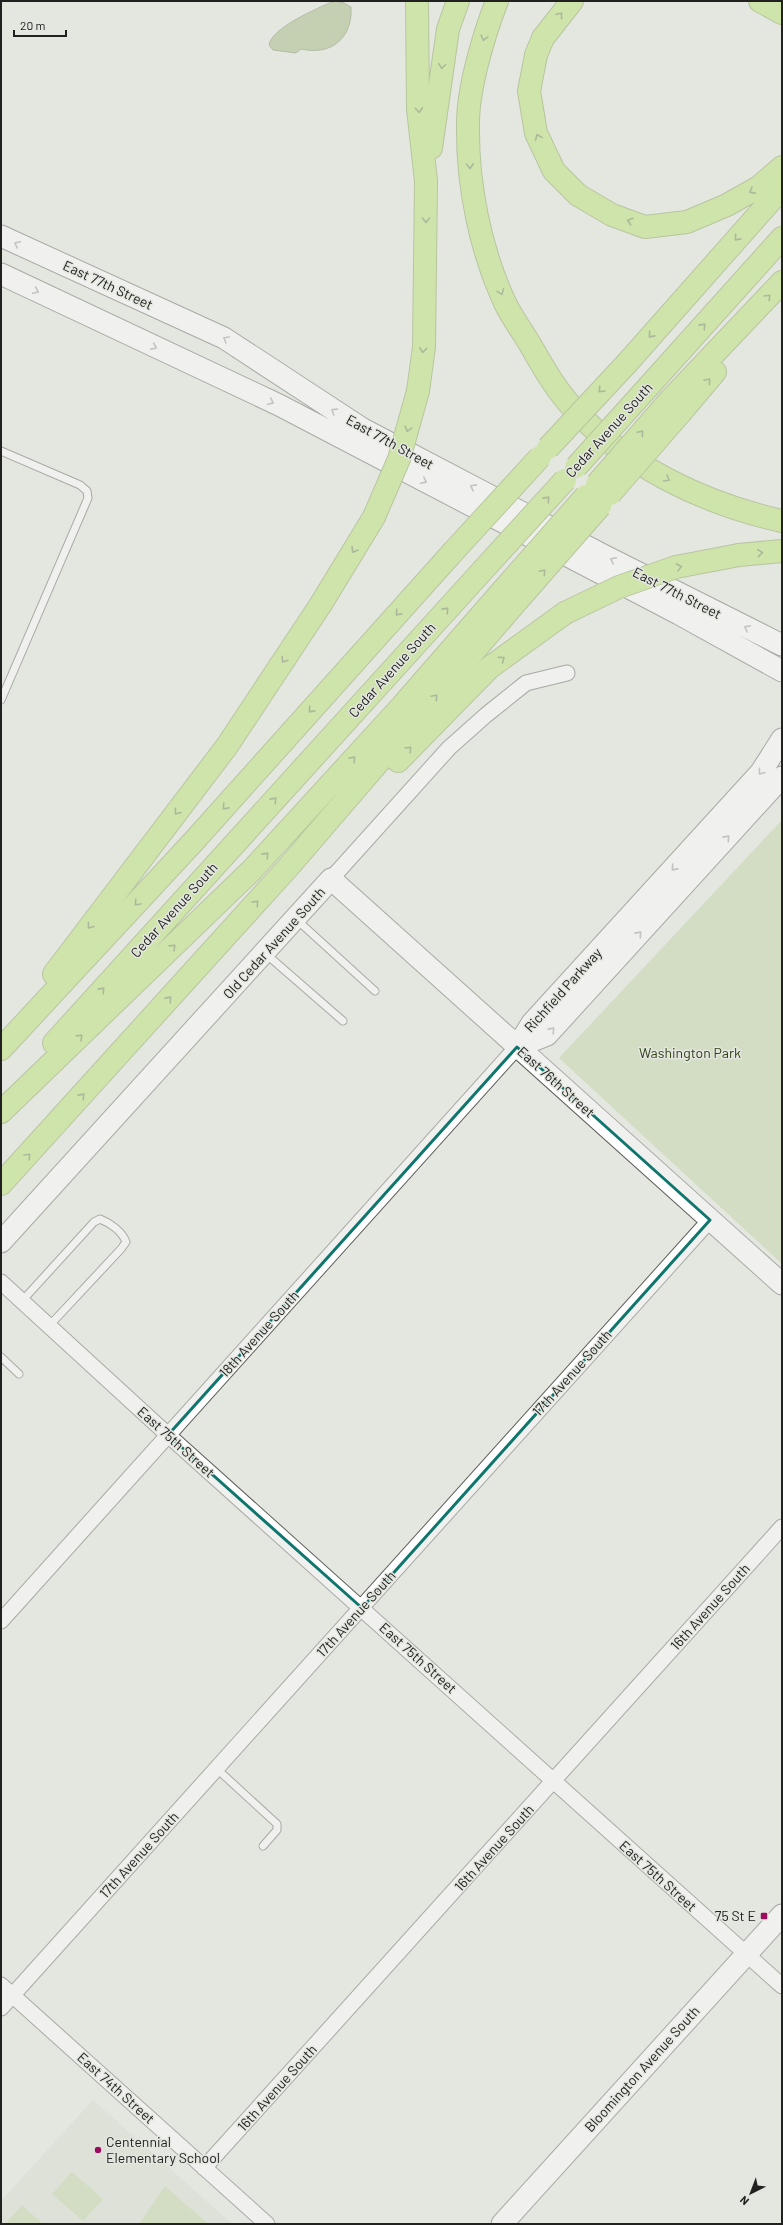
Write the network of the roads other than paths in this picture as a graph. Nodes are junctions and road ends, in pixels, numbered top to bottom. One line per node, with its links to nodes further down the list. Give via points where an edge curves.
1 (417, 1): 10 (highway, one-way to 10, via 418,109)
2 (458, 1): 10 (highway, one-way to 10, via 448,29)
3 (497, 1): 17 (highway, one-way to 17, via 479,55 468,122 470,173 483,244 506,305 555,385 573,408 606,438 641,464 678,486 717,503)
4 (572, 1): 9 (highway, one-way to 4, via 759,187 727,205 687,222 645,226 612,216 578,195 554,171 536,133 529,91 536,55 543,38)
5 (760, 1): 8 (highway)
6 (777, 1): 7 (highway)
7 (782, 6)
8 (782, 13)
9 (782, 167)
10 (426, 181): 32 (highway, one-way to 32, bridge, via 424,347 418,391 399,459 374,517 321,604 227,746)
11 (782, 188): 34 (highway, one-way to 34, bridge, via 194,841)
12 (1, 236): 20 (street, East 77th Street, one-way to 12, via 363,430 224,338)
13 (782, 238): 35 (highway, Cedar Avenue South, one-way to 13, bridge)
14 (1, 274): 21 (street, East 77th Street, one-way to 21, via 279,405)
15 (782, 282): 19 (highway, one-way to 15, bridge, via 677,405 753,312)
16 (1, 451): 23 (lane, via 80,485 87,491 88,498)
17 (782, 521)
18 (782, 551): 26 (highway, one-way to 18, bridge, via 321,841 488,668 565,613 619,587 676,567 739,554)
19 (511, 595): 26 (highway, one-way to 19); 36 (highway, one-way to 19, via 252,870 396,712)
20 (782, 645)
21 (782, 671)
22 (567, 673): 27 (street, Old Cedar Avenue South, via 526,682 486,715 449,748)
23 (1, 700)
24 (782, 739): 33 (street, Richfield Parkway, one-way to 33, via 762,772 532,1023)
25 (782, 778): 33 (street, Richfield Parkway, one-way to 25, via 547,1035)
26 (291, 864): 37 (highway, one-way to 26)
27 (331, 880): 28 (street, Old Cedar Avenue South); 33 (street, East 76th Street)
28 (296, 919): 29 (street, Old Cedar Avenue South); 30 (lane)
29 (264, 953): 31 (lane); 39 (street, Old Cedar Avenue South)
30 (374, 991)
31 (343, 1021)
32 (1, 1044)
33 (517, 1047): 38 (street, East 76th Street); 46 (street, 18th Avenue South)
34 (1, 1049)
35 (1, 1102)
36 (1, 1112)
37 (1, 1184)
38 (710, 1220): 41 (street, East 76th Street); 48 (street, 17th Avenue South)
39 (1, 1242)
40 (1, 1282): 42 (street, East 75th Street)
41 (782, 1284)
42 (22, 1301): 43 (street, East 75th Street); 43 (lane, via 94,1222 100,1219 108,1222 124,1236 126,1242 121,1249)
43 (49, 1326): 46 (street, East 75th Street)
44 (1, 1358): 45 (lane)
45 (20, 1374)
46 (168, 1435): 48 (street, East 75th Street); 49 (street, 18th Avenue South)
47 (782, 1527): 51 (street, 16th Avenue South)
48 (362, 1608): 50 (street, 17th Avenue South); 51 (street, East 75th Street)
49 (1, 1620)
50 (216, 1769): 52 (lane, via 277,1824 277,1830); 57 (street, 17th Avenue South)
51 (554, 1782): 54 (street, East 75th Street); 59 (street, 16th Avenue South)
52 (263, 1846)
53 (782, 1915): 54 (street, Bloomington Avenue South)
54 (746, 1954): 56 (street, East 75th Street); 61 (street, Bloomington Avenue South)
55 (1, 1985): 57 (street, East 74th Street)
56 (782, 1986)
57 (13, 1995): 58 (street, 17th Avenue South); 59 (street, East 74th Street)
58 (1, 2008)
59 (204, 2168): 60 (street, East 74th Street)
60 (267, 2224)
61 (502, 2224)

